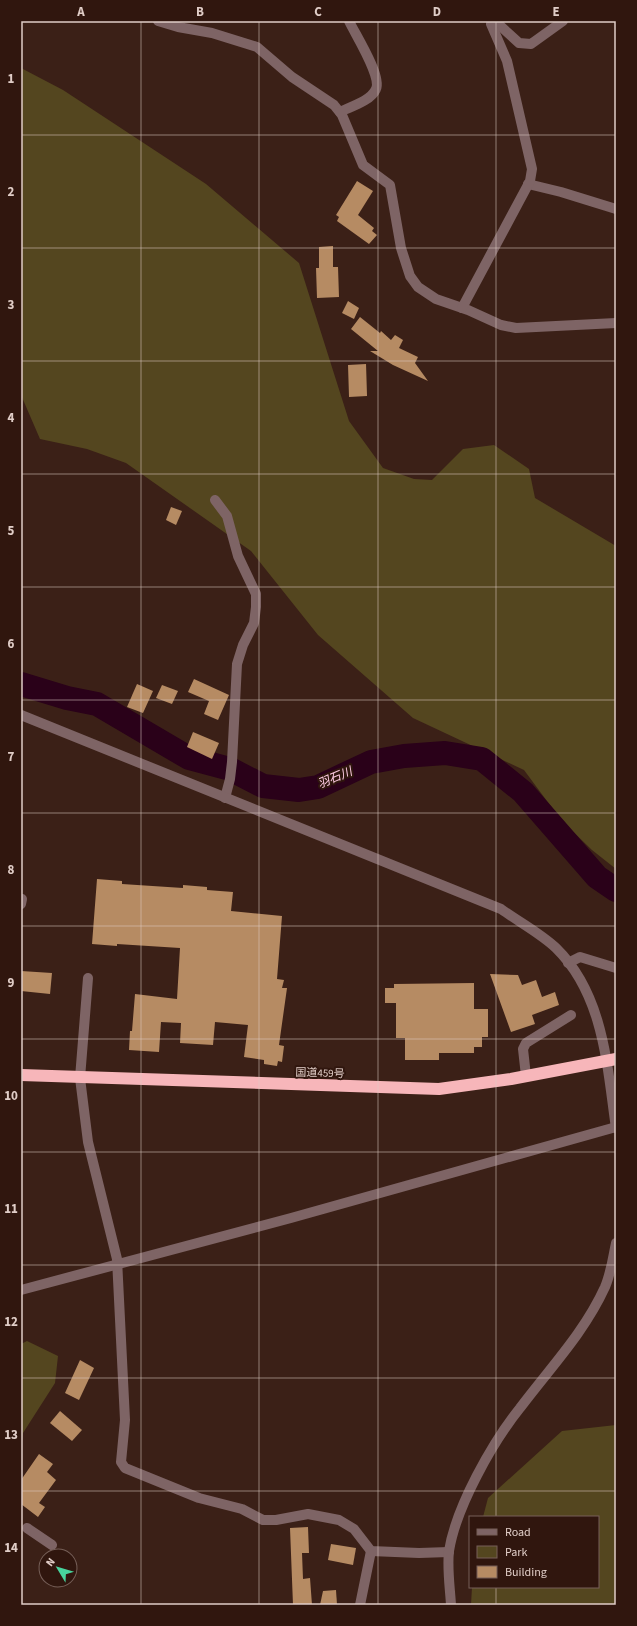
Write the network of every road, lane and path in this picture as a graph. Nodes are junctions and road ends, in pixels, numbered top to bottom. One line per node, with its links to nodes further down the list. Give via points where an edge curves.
1 (158, 21): 6 (street)
2 (196, 21): 6 (street)
3 (349, 21): 7 (street, via 375,72 377,83 376,90 369,98)
4 (494, 21): 5 (street, via 519,43 531,44); 8 (street, via 491,24 507,61 532,169)
5 (563, 21)
6 (208, 32): 7 (street, via 257,47 292,77 334,105)
7 (340, 112): 10 (street, via 363,164 390,185 401,248 410,276 425,293)
8 (528, 184): 9 (street); 10 (street)
9 (616, 209)
10 (462, 308): 11 (street, via 501,325 516,328)
11 (616, 323)
12 (215, 500): 14 (street, via 227,516 238,556 256,594 254,623 237,664 232,762)
13 (21, 715): 14 (street)
14 (225, 798): 15 (street, via 501,909 556,948)
15 (568, 963): 16 (street, via 580,957); 19 (street, via 579,977 597,1015)
16 (616, 968)
17 (88, 978): 22 (street)
18 (571, 1015): 21 (street, via 526,1043 523,1050)
19 (611, 1059): 21 (highway, 国道459号); 23 (street)
20 (21, 1075): 22 (highway, 国道459号)
21 (526, 1076): 22 (highway, 国道459号, via 439,1089)
22 (80, 1078): 25 (street, via 88,1142)
23 (616, 1127): 25 (street, via 336,1206)
24 (616, 1243): 30 (street, via 606,1285 593,1311 566,1352 518,1409 492,1449 466,1500)
25 (117, 1264): 26 (street); 29 (street, via 125,1420 121,1462 126,1468 199,1498 242,1509 263,1520 308,1514 339,1520 354,1530)
26 (21, 1290)
27 (28, 1528): 28 (street)
28 (52, 1545)
29 (371, 1551): 30 (street); 31 (street)
30 (449, 1552): 32 (street)
31 (360, 1605)
32 (451, 1605)

